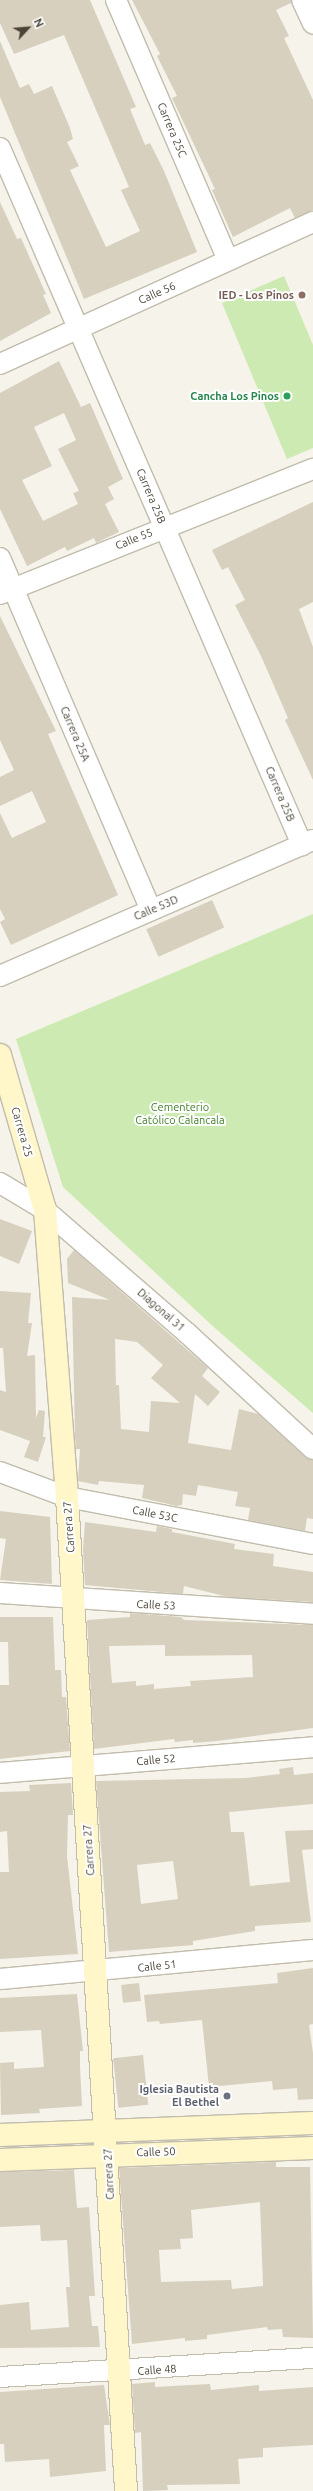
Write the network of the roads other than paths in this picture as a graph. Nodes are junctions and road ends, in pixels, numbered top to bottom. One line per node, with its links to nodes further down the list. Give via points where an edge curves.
1 (116, 0): 6 (street, Carrera 25C)
2 (302, 0): 3 (street)
3 (313, 24)
4 (0, 148): 7 (street, Carrera 25B)
5 (313, 222): 6 (street, Calle 56)
6 (228, 260): 7 (street, Calle 56)
7 (78, 328): 8 (street, Calle 56); 10 (street, Carrera 25B)
8 (0, 364)
9 (313, 469): 10 (street, Calle 55)
10 (164, 527): 12 (street, Calle 55); 13 (street, Carrera 25B)
11 (0, 558): 12 (street, Carrera 25A)
12 (7, 591): 14 (street, Carrera 25A)
13 (307, 843): 14 (street, Calle 53D)
14 (151, 910): 15 (street, Calle 53D)
15 (0, 976)
16 (0, 1055): 18 (street, Carrera 25)
17 (0, 1183): 18 (street, Diagonal 31)
18 (45, 1210): 19 (street, Diagonal 31, via 188,1334); 21 (street, Carrera 27)
19 (313, 1449)
20 (0, 1472): 21 (street, Calle 53C)
21 (67, 1497): 22 (street, Calle 53C); 24 (street, Carrera 27)
22 (313, 1544)
23 (0, 1593): 24 (street, Calle 53)
24 (74, 1600): 25 (street, Calle 53); 27 (street, Carrera 27)
25 (313, 1614)
26 (313, 1747): 27 (street, Calle 52)
27 (84, 1766): 28 (street, Calle 52); 30 (street, Carrera 27)
28 (0, 1773)
29 (313, 1950): 30 (street, Calle 51)
30 (97, 1972): 31 (street, Calle 51); 33 (street, Carrera 27)
31 (0, 1979)
32 (313, 2123): 33 (street, Calle 50)
33 (107, 2131): 34 (street, Calle 50); 36 (street, Carrera 27)
34 (0, 2135)
35 (313, 2148): 36 (street, Calle 50)
36 (108, 2153): 37 (street, Calle 50); 39 (street, Carrera 27)
37 (0, 2160)
38 (313, 2358): 39 (street, Calle 48)
39 (120, 2372): 40 (street, Calle 48); 41 (street, Carrera 27)
40 (0, 2377)
41 (126, 2491)

